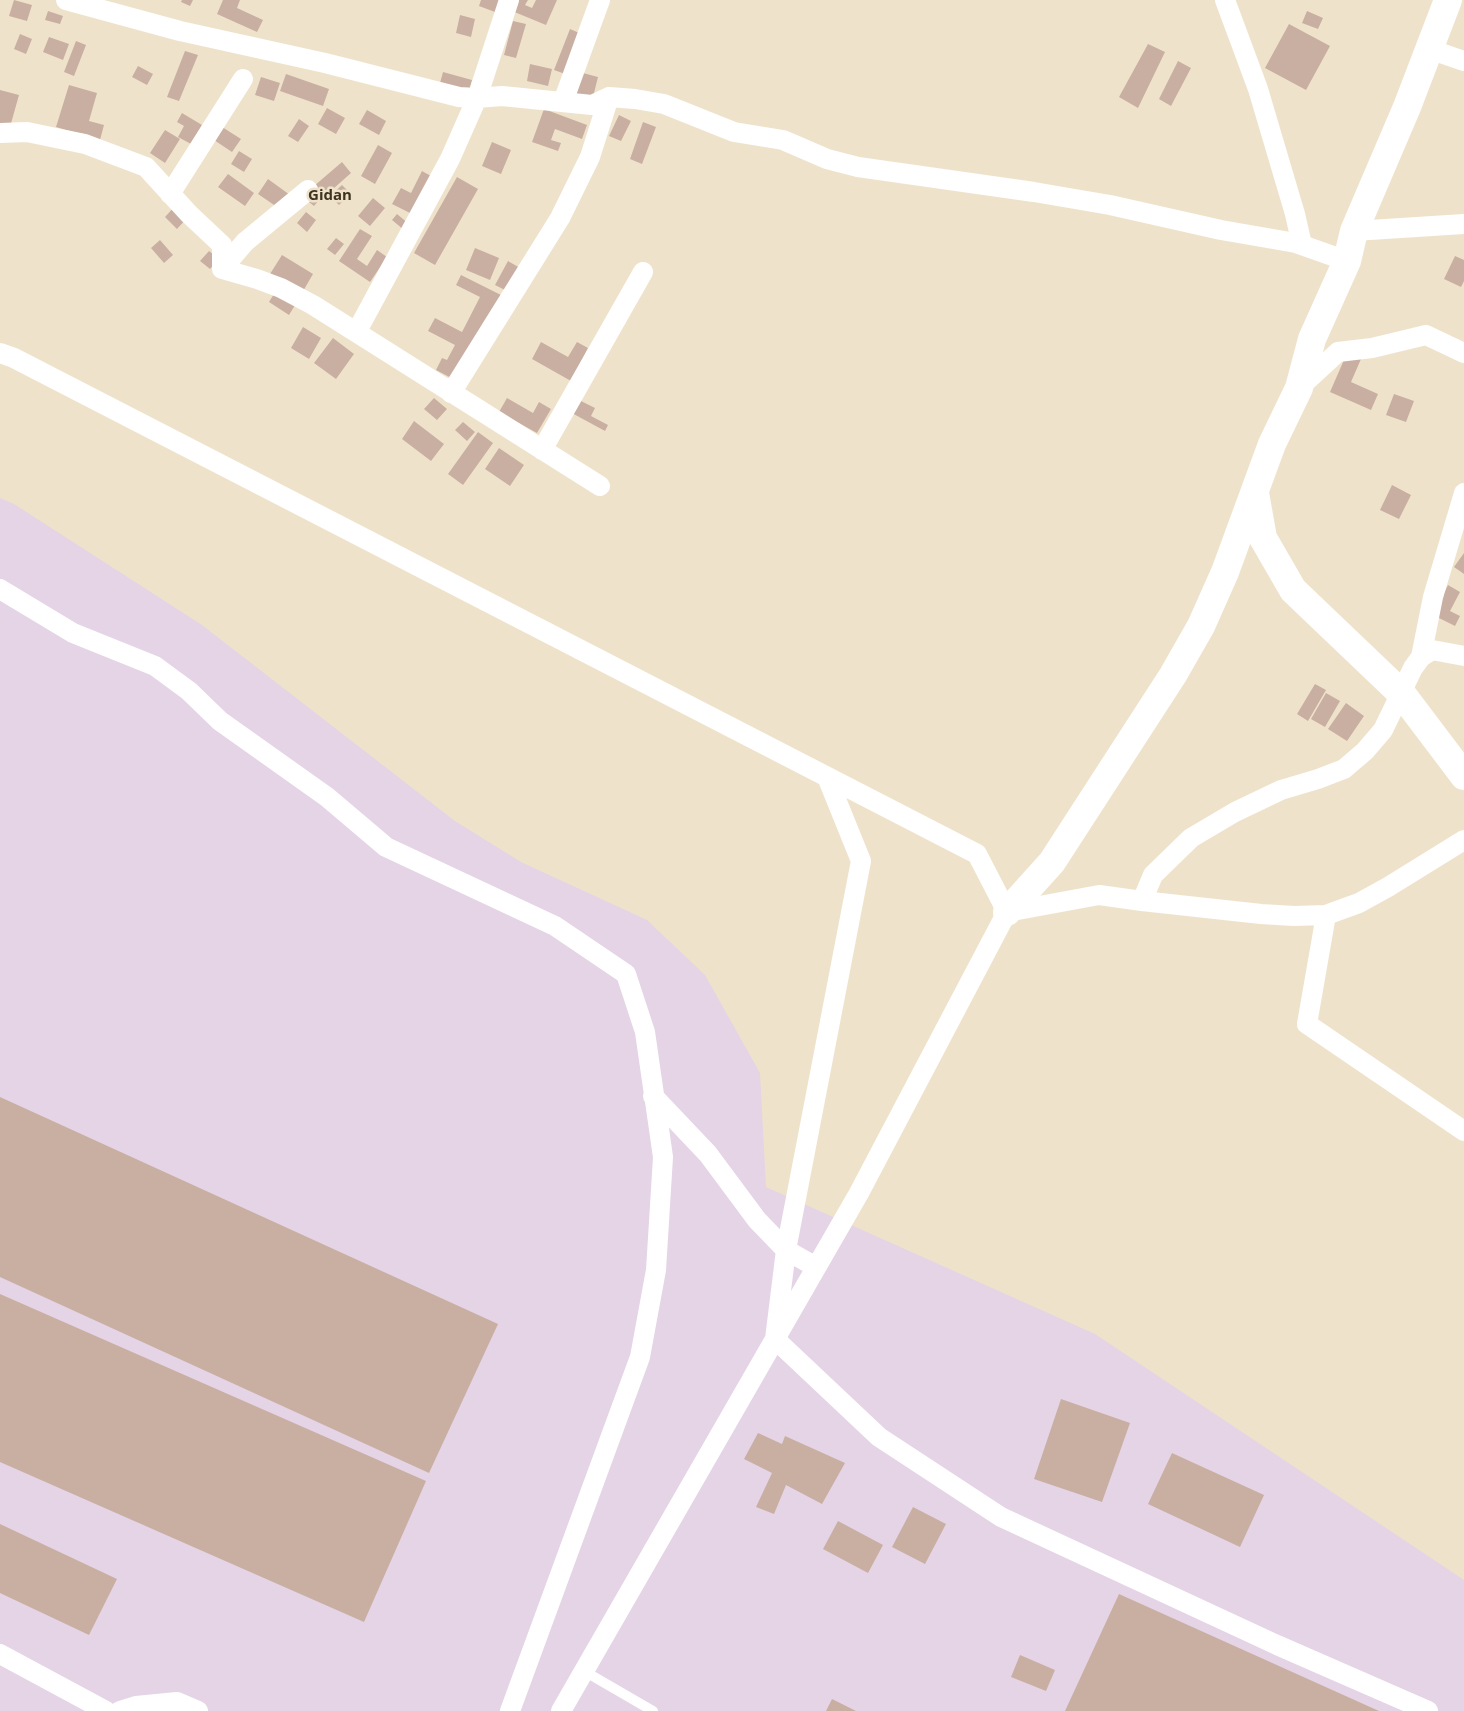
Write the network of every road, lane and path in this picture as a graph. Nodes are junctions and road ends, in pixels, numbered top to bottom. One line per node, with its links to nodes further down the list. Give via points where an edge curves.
1 (66, 0): 10 (street, via 440,94)
2 (509, 0): 10 (street)
3 (600, 0): 11 (street)
4 (1224, 0): 17 (street, via 1258,89)
5 (1448, 0): 6 (street)
6 (1429, 49): 7 (street); 16 (street)
7 (1464, 61)
8 (243, 79): 14 (street)
9 (609, 97): 11 (street, via 592,105); 17 (street, via 664,104 734,132 783,140 827,159 858,167 1044,193); 25 (street, via 590,157 560,218)
10 (477, 98): 11 (street, via 502,96); 21 (street, via 450,159)
11 (563, 102)
12 (0, 133): 14 (street, via 27,132 94,148 146,167)
13 (308, 190): 19 (street, via 245,242)
14 (170, 194): 19 (street, via 222,245)
15 (1464, 224): 16 (street)
16 (1354, 231): 18 (street)
17 (1302, 245): 18 (street)
18 (1347, 261): 24 (street, via 1312,339)
19 (222, 269): 21 (street, via 281,288)
20 (642, 272): 26 (street)
21 (357, 331): 25 (street)
22 (0, 353): 35 (street)
23 (1464, 353): 24 (street, via 1426,335 1372,348 1338,352)
24 (1299, 388): 28 (street, via 1272,444)
25 (451, 393): 26 (street)
26 (542, 450): 27 (street)
27 (600, 486)
28 (1254, 492): 33 (street, via 1263,538 1293,590); 38 (street, via 1225,572 1174,675 1052,862)
29 (1464, 494): 32 (street, via 1433,597)
30 (0, 590): 40 (street, via 73,633 156,666 190,691 220,721 327,797 386,846 555,926 626,974 645,1032)
31 (1464, 656): 32 (street, via 1432,650)
32 (1421, 657): 33 (street)
33 (1402, 694): 34 (street); 37 (street, via 1383,730 1366,751 1344,769 1281,790 1191,838 1153,875)
34 (1464, 776)
35 (827, 777): 38 (street, via 977,854); 42 (street, via 861,860)
36 (1464, 840): 39 (street, via 1388,888)
37 (1142, 901): 38 (street, via 1099,894); 39 (street, via 1294,916)
38 (1007, 912): 43 (street, via 859,1193)
39 (1326, 915): 41 (street, via 1307,1024)
40 (653, 1096): 42 (street, via 708,1154 757,1220); 50 (street, via 662,1157 656,1270 640,1357)
41 (1464, 1130)
42 (786, 1250): 43 (street); 44 (street)
43 (816, 1267): 44 (street)
44 (775, 1339): 46 (street); 53 (street, via 879,1436 1001,1517)
45 (0, 1654): 47 (street)
46 (584, 1671): 51 (street); 52 (lane)
47 (94, 1708)
48 (120, 1711): 49 (street, via 177,1702)
49 (198, 1711)
50 (510, 1711)
51 (561, 1711)
52 (653, 1711)
53 (1428, 1711)

